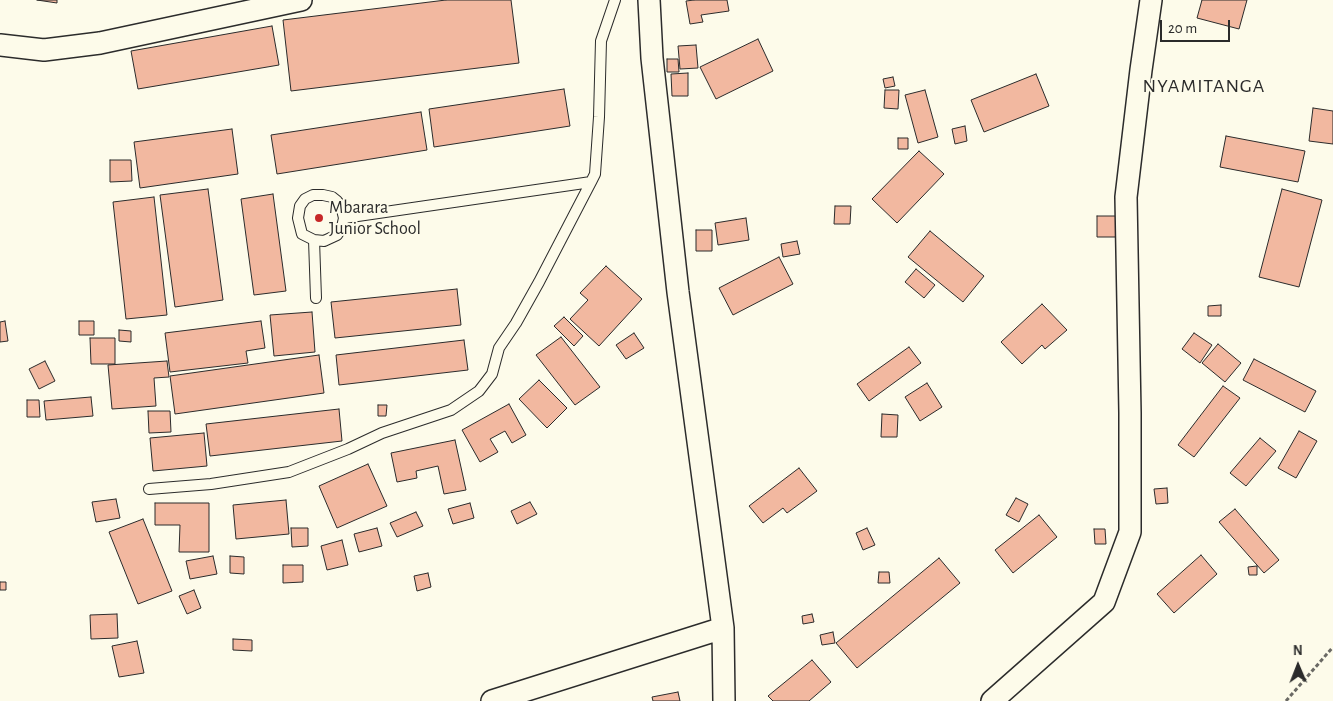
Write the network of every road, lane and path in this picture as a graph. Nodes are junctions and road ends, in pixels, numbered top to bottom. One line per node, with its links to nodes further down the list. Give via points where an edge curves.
1 (301, 0): 5 (street, via 100,43 44,50)
2 (615, 0): 6 (lane, via 601,41 595,174)
3 (649, 0): 11 (street, via 652,58 678,292)
4 (1151, 0): 15 (street, via 1126,197 1130,532 1104,602)
5 (0, 45)
6 (591, 182): 7 (lane); 10 (lane, via 516,323 499,348 492,374 479,391 451,410 382,432 289,472 211,484)
7 (344, 218): 8 (lane, via 337,235 324,241); 8 (lane, via 341,206 332,197 313,195 305,199 298,211 298,223 302,234)
8 (314, 240): 9 (lane)
9 (316, 298)
10 (149, 489)
11 (723, 628): 13 (street); 14 (street)
12 (1333, 647): 16 (path)
13 (492, 701)
14 (724, 701)
15 (992, 701)
16 (1286, 701)

